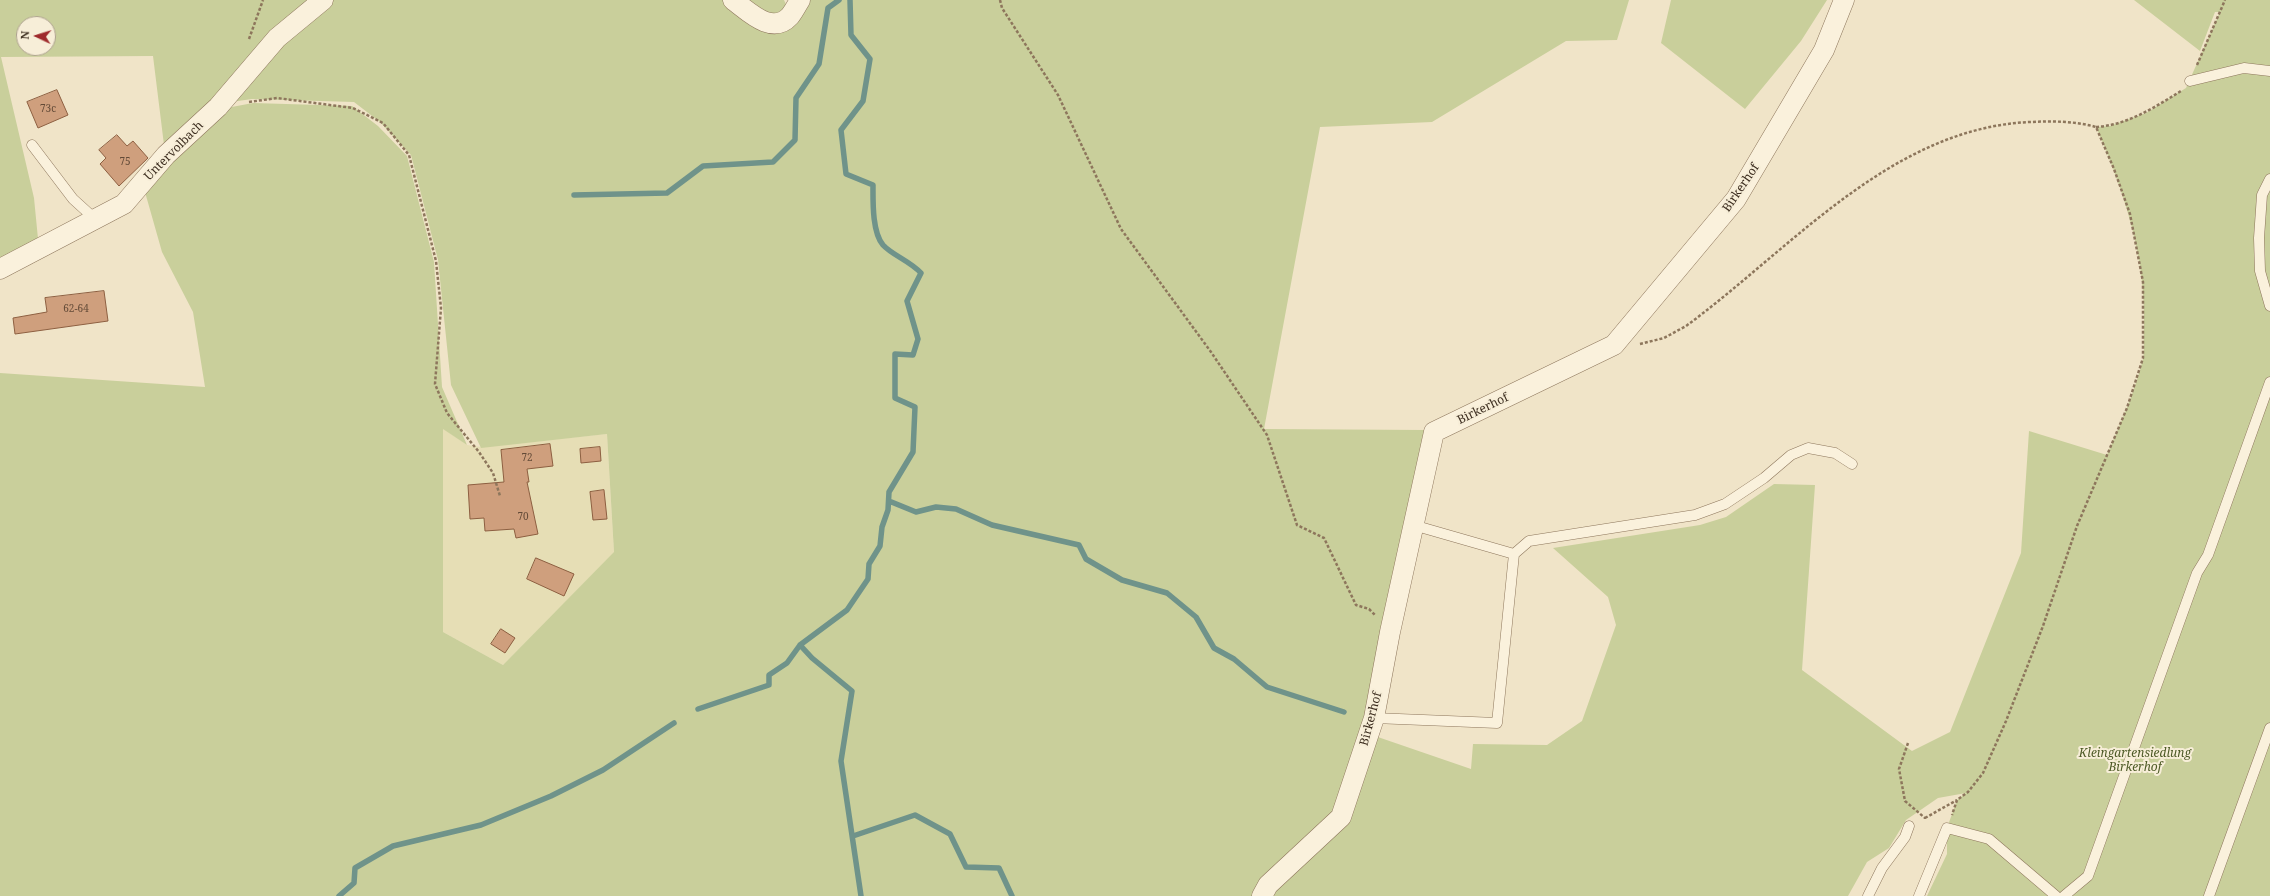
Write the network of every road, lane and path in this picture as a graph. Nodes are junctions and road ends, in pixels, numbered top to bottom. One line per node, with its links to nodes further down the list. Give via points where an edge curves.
1 (323, 0): 9 (street, Untervolbach, via 277,38)
2 (733, 0): 3 (street, via 761,21 773,23 790,17)
3 (800, 0)
4 (1000, 0): 22 (path, via 1002,8 1058,95 1121,229 1211,352 1266,436 1297,525 1324,538 1356,605 1369,609)
5 (1844, 0): 20 (street, Birkerhof, via 1824,50 1736,199 1614,345 1434,432)
6 (2225, 0): 8 (path)
7 (2270, 71): 8 (lane, via 2244,68)
8 (2190, 81): 10 (path, via 2186,88 2146,113 2110,126)
9 (218, 107): 13 (street, Untervolbach, via 166,155 124,204); 19 (path, via 277,98 353,108 383,123 409,155 436,261 441,308 435,384 447,413 493,473)
10 (2096, 127): 16 (path, via 2081,123 2048,121 2006,124 1962,133 1932,145 1872,179 1778,249 1701,314); 26 (path, via 2130,214 2143,282 2143,358 2128,408 2077,526 2043,626 2006,721 1983,773 1968,792)
11 (32, 145): 13 (lane, via 73,199)
12 (2270, 178): 15 (lane, via 2262,196 2259,238 2260,271)
13 (95, 219): 14 (street, Untervolbach)
14 (0, 269)
15 (2270, 306)
16 (1664, 338)
17 (2270, 382): 34 (lane, via 2208,555 2197,573 2088,876)
18 (1852, 464): 21 (lane, via 1835,453 1808,448 1791,455 1764,478 1725,504 1695,515 1529,541)
19 (500, 496)
20 (1413, 525): 21 (lane); 22 (street, Birkerhof)
21 (1514, 554): 23 (lane, via 1497,723)
22 (1390, 632): 23 (street, Birkerhof)
23 (1374, 718): 30 (street, Birkerhof, via 1341,817 1268,885)
24 (2270, 728): 35 (lane)
25 (1908, 743): 27 (path, via 1899,770 1905,801)
26 (1957, 800): 27 (path); 29 (path)
27 (1925, 818): 28 (path)
28 (1909, 826): 31 (lane, via 1905,837 1882,868)
29 (1947, 828): 32 (lane); 33 (lane, via 1989,839)
30 (1262, 896)
31 (1868, 896)
32 (1919, 896)
33 (2056, 896)
34 (2064, 896)
35 (2209, 896)

